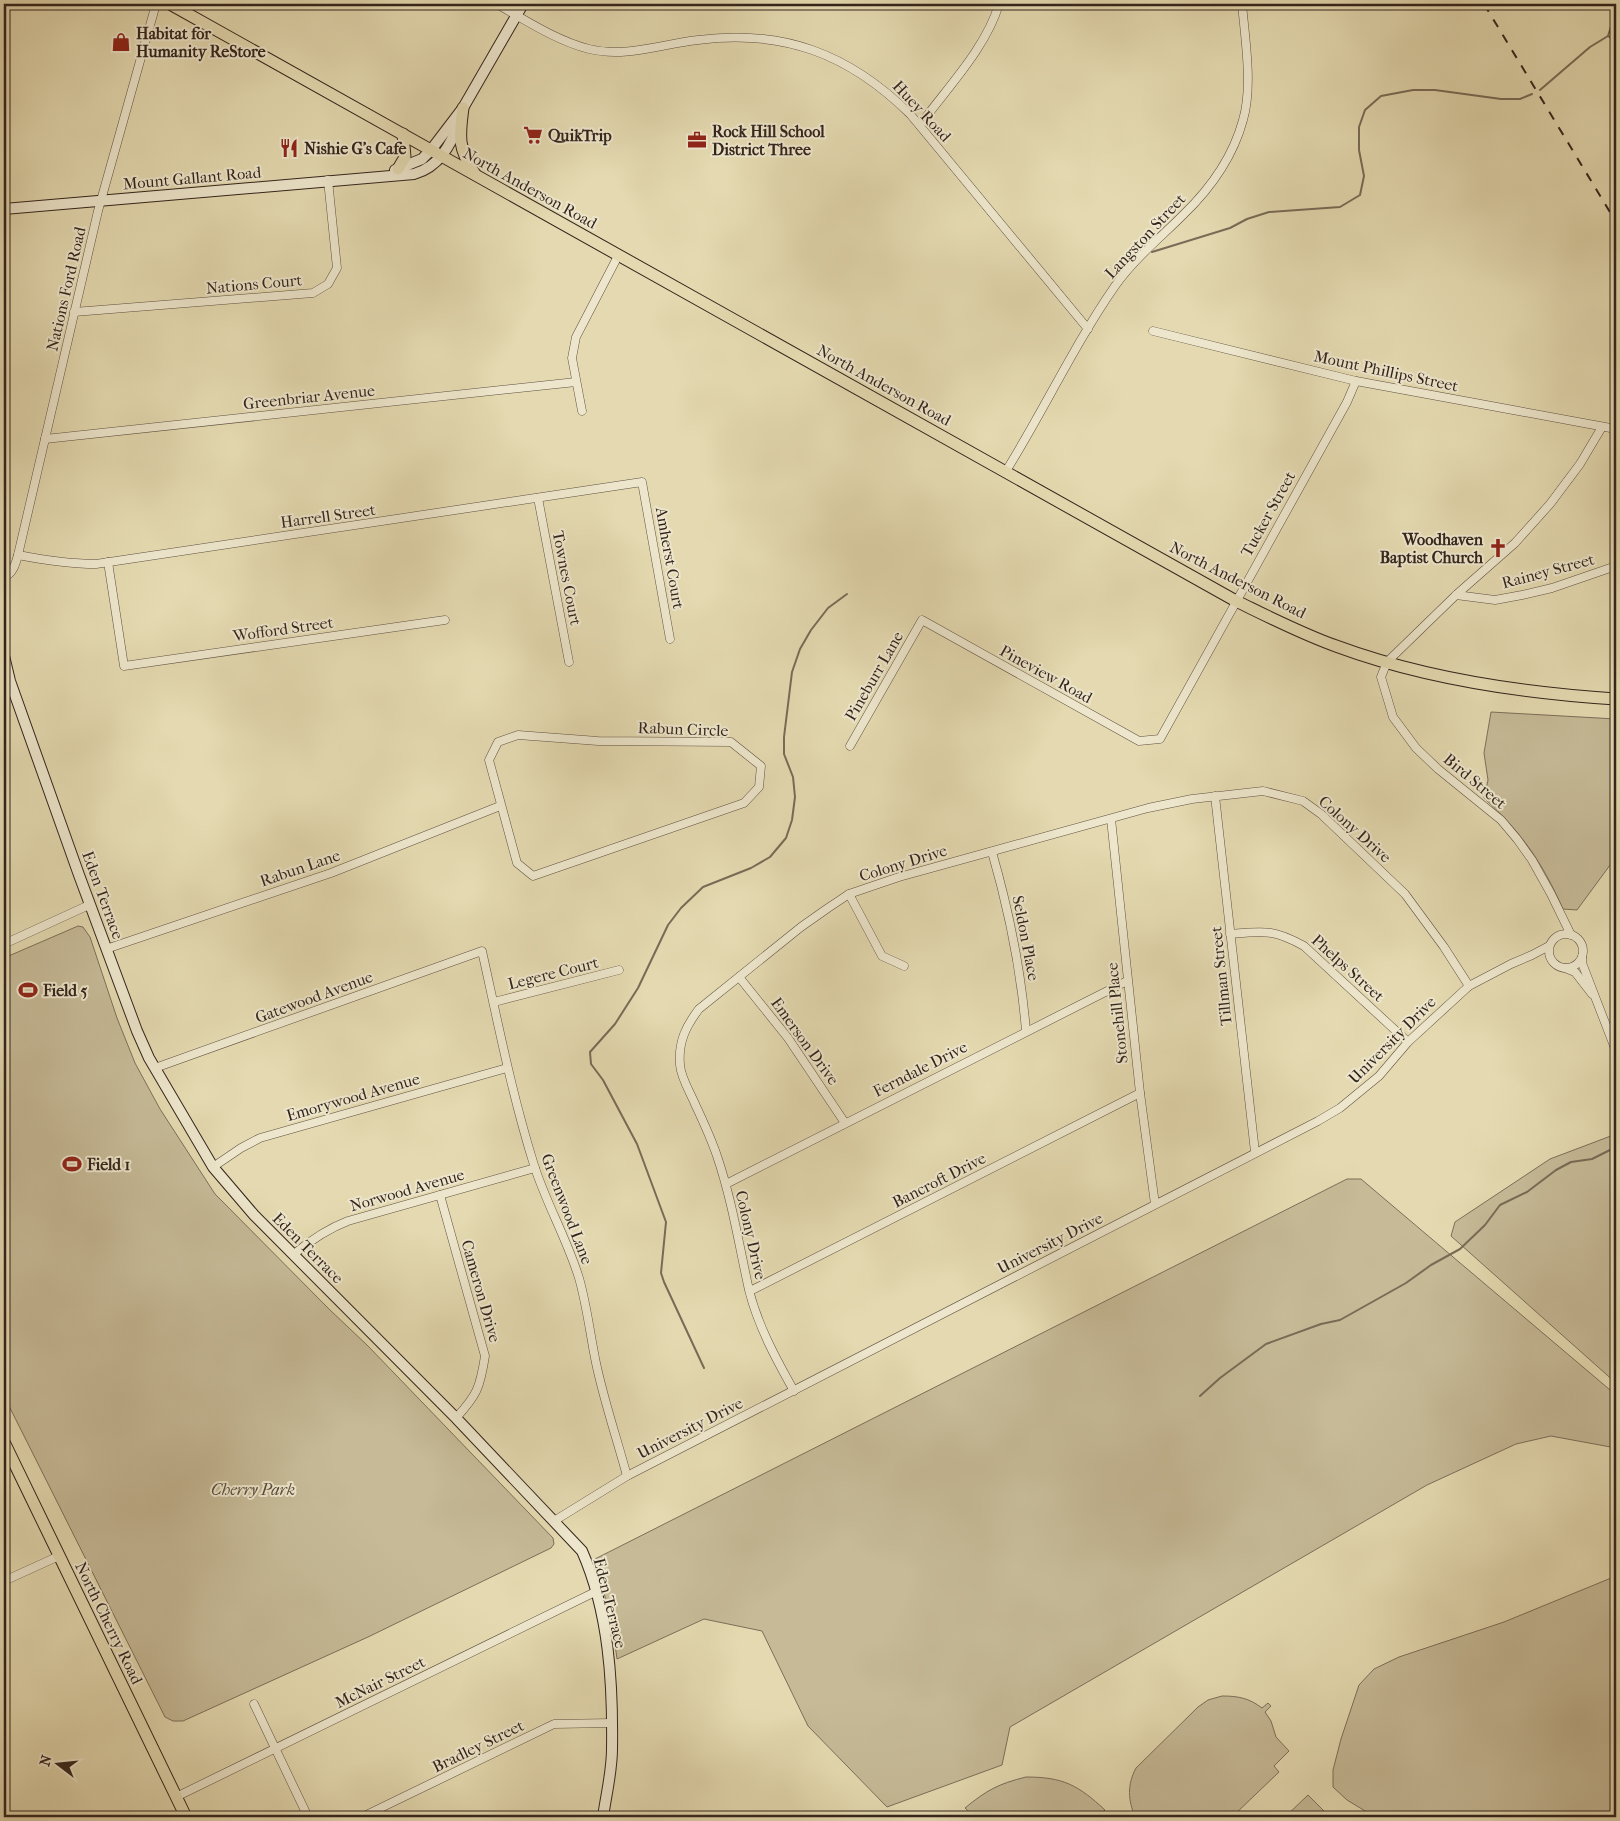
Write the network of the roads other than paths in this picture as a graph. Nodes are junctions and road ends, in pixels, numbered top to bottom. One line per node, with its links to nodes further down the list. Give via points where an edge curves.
1 (156, 4): 17 (street, Nations Ford Road)
2 (170, 4): 10 (main road, North Anderson Road)
3 (497, 4): 7 (street, Huey Road)
4 (523, 4): 7 (street, Mount Gallant Road)
5 (999, 4): 9 (street, via 994,20 977,49)
6 (1242, 4): 21 (street, Langston Street, via 1247,93 1244,120 1226,162 1200,198 1117,283)
7 (516, 14): 8 (street, Mount Gallant Road); 9 (street, Huey Road, via 534,26 589,49 623,52 746,36 790,42 852,67 889,94)
8 (463, 108): 11 (street, Mount Gallant Road); 12 (street, Mount Gallant Road, via 455,134); 14 (main road, via 460,143)
9 (920, 125): 21 (street, Huey Road)
10 (403, 134): 11 (main road, North Anderson Road); 13 (main road, via 405,156)
11 (431, 150): 12 (main road, North Anderson Road); 13 (street, Mount Gallant Road, via 422,159)
12 (442, 156): 14 (main road, North Anderson Road); 15 (street, Mount Gallant Road, via 421,172)
13 (398, 169): 15 (street, Mount Gallant Road)
14 (476, 175): 19 (main road, North Anderson Road)
15 (383, 176): 16 (street, Mount Gallant Road)
16 (328, 180): 17 (street, Mount Gallant Road); 20 (street, Nations Court, via 336,268 328,284 313,293)
17 (101, 201): 18 (street, Mount Gallant Road); 20 (street, Nations Ford Road)
18 (4, 209)
19 (618, 256): 24 (street, via 576,337 572,358); 29 (main road, North Anderson Road)
20 (74, 312): 28 (street, Nations Ford Road)
21 (1088, 329): 29 (street, Langston Street)
22 (1153, 331): 23 (street, Mount Phillips Street)
23 (1356, 381): 26 (street, Mount Phillips Street); 37 (street, Tucker Street)
24 (576, 382): 25 (street); 28 (street, Greenbriar Avenue)
25 (582, 411)
26 (1602, 427): 27 (street, Mount Phillips Street); 36 (street, via 1550,504 1515,543)
27 (1616, 429)
28 (45, 438): 32 (street, Nations Ford Road)
29 (1006, 471): 37 (main road, North Anderson Road)
30 (642, 482): 31 (street, Harrell Street); 40 (street, Amherst Court)
31 (538, 498): 33 (street, Harrell Street); 42 (street, Townes Court)
32 (18, 555): 33 (street, Harrell Street, via 74,564); 35 (street, Nations Ford Road, via 14,567)
33 (108, 562): 38 (street, Wofford Street, via 124,666)
34 (1616, 566): 36 (street, Rainey Street, via 1552,588 1513,597 1495,600)
35 (4, 577)
36 (1456, 595): 43 (street)
37 (1236, 601): 43 (main road, North Anderson Road, via 1336,646); 45 (street, Tucker Street)
38 (445, 620)
39 (922, 620): 45 (street, Pineview Road, via 1139,741); 46 (street, Pineburr Lane)
40 (670, 639)
41 (4, 656): 52 (street, Eden Terrace)
42 (569, 662)
43 (1388, 662): 44 (main road, North Anderson Road, via 1495,686); 53 (street, Bird Street, via 1381,677 1393,717 1416,748 1501,820 1517,839 1532,860)
44 (1616, 700)
45 (1160, 739)
46 (850, 746)
47 (1215, 796): 49 (street, Colony Drive, via 1170,803); 54 (street, Tillman Street); 69 (street, Colony Drive, via 1263,791 1304,801 1405,894)
48 (500, 806): 48 (street, Rabun Circle, via 489,760 498,742 518,735 731,742 761,766 759,788 744,803 533,876 517,863); 59 (street, Rabun Lane, via 331,873)
49 (1111, 819): 50 (street, Colony Drive); 68 (street, Stonehill Place)
50 (992, 852): 51 (street, Colony Drive); 72 (street, Seldon Place, via 1017,960)
51 (849, 894): 64 (street, via 882,956); 67 (street, Colony Drive, via 801,927)
52 (89, 905): 57 (street); 59 (street, Eden Terrace)
53 (1563, 920): 55 (street); 56 (street, Bird Street)
54 (1230, 934): 73 (street, Phelps Street, via 1264,931 1285,936 1304,946); 79 (street, Tillman Street)
55 (1560, 935): 56 (street); 58 (street)
56 (1571, 935): 62 (street, Bird Street, via 1582,945)
57 (4, 944)
58 (1549, 946): 61 (street, University Drive); 63 (street)
59 (106, 948): 75 (street, Eden Terrace, via 125,1004)
60 (482, 951): 70 (street, Greenwood Lane); 75 (street, Gatewood Avenue)
61 (1532, 955): 63 (street); 69 (street, University Drive)
62 (1582, 955): 65 (street, via 1574,966); 71 (street, Bird Street, via 1582,963)
63 (1551, 960): 65 (street, Bird Street)
64 (904, 966)
65 (1564, 968): 71 (street, Bird Street, via 1575,972)
66 (619, 970): 70 (street, Legere Court)
67 (739, 977): 78 (street, Emerson Drive, via 788,1038); 82 (street, Colony Drive, via 699,1009 686,1026 680,1046 680,1067)
68 (1127, 981): 72 (street, Ferndale Drive); 77 (street, Stonehill Place)
69 (1469, 986): 73 (street, University Drive)
70 (494, 1002): 76 (street, Greenwood Lane)
71 (1599, 1004): 74 (street, Bird Street)
72 (1026, 1031): 78 (street, Ferndale Drive)
73 (1408, 1042): 79 (street, University Drive, via 1379,1076 1340,1108)
74 (1616, 1051)
75 (155, 1068): 80 (street, Eden Terrace)
76 (507, 1068): 80 (street, Emorywood Avenue, via 260,1138); 81 (street, Greenwood Lane)
77 (1140, 1093): 84 (street, Stonehill Place); 86 (street, Bancroft Drive)
78 (845, 1123): 82 (street, Ferndale Drive)
79 (1255, 1152): 84 (street, University Drive)
80 (213, 1167): 85 (street, Eden Terrace, via 254,1215)
81 (535, 1168): 83 (street, Norwood Avenue); 90 (street, Greenwood Lane, via 570,1250 579,1280 596,1363)
82 (726, 1184): 86 (street, Colony Drive)
83 (440, 1195): 85 (street, Norwood Avenue, via 335,1226 310,1240); 88 (street, Cameron Drive, via 485,1356 481,1382 471,1402)
84 (1155, 1204): 87 (street, University Drive)
85 (294, 1254): 88 (street, Eden Terrace)
86 (750, 1291): 87 (street, Colony Drive, via 766,1338)
87 (794, 1390): 90 (street, University Drive)
88 (456, 1418): 91 (street, Eden Terrace)
89 (4, 1442): 92 (main road, North Cherry Road)
90 (627, 1476): 91 (street, University Drive)
91 (554, 1521): 94 (street, Eden Terrace, via 582,1551 591,1571)
92 (58, 1556): 93 (street); 98 (main road, North Cherry Road)
93 (4, 1582)
94 (595, 1592): 96 (street, Eden Terrace, via 610,1669); 97 (street, McNair Street)
95 (254, 1704): 97 (street)
96 (611, 1723): 103 (street, Bradley Street, via 554,1724); 104 (street, Eden Terrace, via 612,1751)
97 (275, 1748): 98 (street, McNair Street); 102 (street)
98 (176, 1797): 101 (main road, North Cherry Road)
99 (4, 1810): 100 (street)
100 (8, 1817)
101 (186, 1817)
102 (308, 1817)
103 (362, 1817)
104 (603, 1817)

